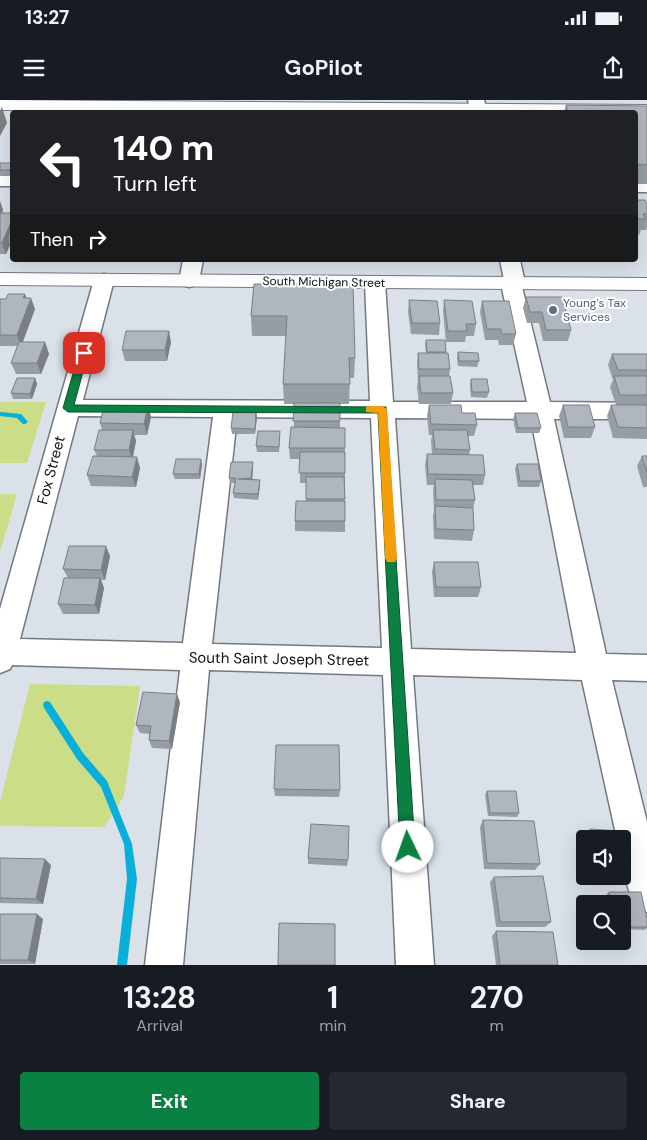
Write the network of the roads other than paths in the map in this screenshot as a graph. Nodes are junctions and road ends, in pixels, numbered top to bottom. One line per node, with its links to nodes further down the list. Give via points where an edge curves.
1 (0, 105): 3 (main road)
2 (478, 107): 3 (main road); 4 (main road)
3 (222, 110)
4 (647, 110)
5 (193, 262): 9 (street)
6 (512, 276): 10 (main road, South Michigan Street); 11 (main road, South Michigan Street); 15 (street)
7 (0, 279): 8 (main road, South Michigan Street)
8 (104, 280): 9 (main road, South Michigan Street); 12 (street, Fox Street)
9 (189, 281): 10 (main road, South Michigan Street)
10 (375, 283): 13 (street)
11 (646, 285)
12 (68, 408): 14 (street); 17 (street, Fox Street)
13 (382, 409): 14 (street); 15 (street); 19 (street)
14 (226, 410): 18 (street)
15 (541, 411): 16 (street); 20 (street)
16 (647, 411)
17 (1, 655): 18 (street, South Saint Joseph Street)
18 (196, 657): 19 (street, South Saint Joseph Street); 23 (street)
19 (397, 662): 20 (street, South Saint Joseph Street); 24 (street)
20 (594, 667): 21 (street, South Saint Joseph Street); 22 (street)
21 (647, 668)
22 (647, 894)
23 (164, 965)
24 (415, 965)

